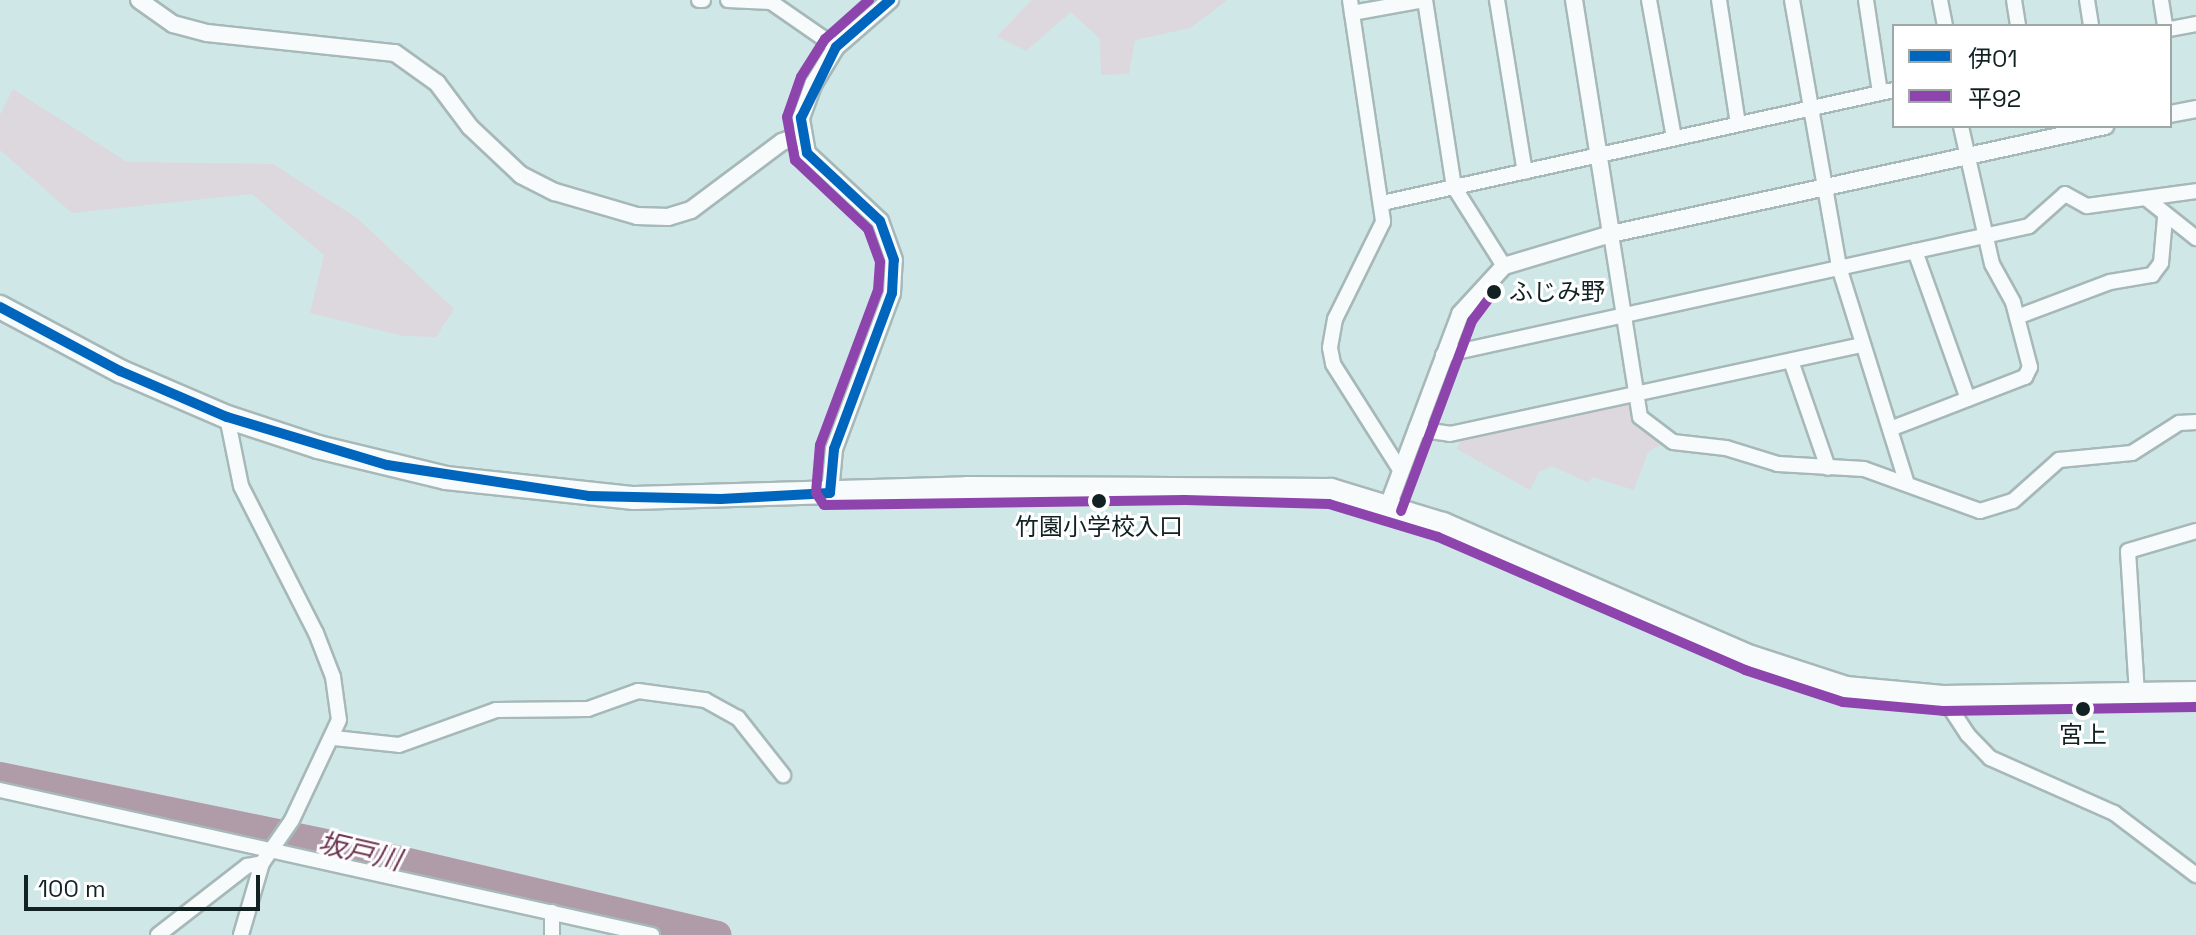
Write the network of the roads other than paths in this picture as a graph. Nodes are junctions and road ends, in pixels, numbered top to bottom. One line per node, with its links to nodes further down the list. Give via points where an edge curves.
1 (139, 0): 30 (street, via 173,24 207,33 395,53 437,83 470,127 521,175 555,192 637,216 668,217 691,210 782,142)
2 (728, 0): 22 (street, via 771,2)
3 (890, 0): 22 (street)
4 (1424, 0): 15 (street); 35 (street)
5 (1497, 0): 34 (street)
6 (1574, 0): 32 (street)
7 (1649, 0): 31 (street)
8 (1719, 0): 27 (street)
9 (1792, 0): 24 (street)
10 (1866, 0): 23 (street)
11 (1940, 0): 16 (street)
12 (2014, 0): 17 (street)
13 (2087, 0): 18 (street)
14 (2161, 0): 19 (street)
15 (1351, 6): 39 (street)
16 (1945, 24)
17 (2018, 24)
18 (2091, 24)
19 (2165, 24)
20 (2196, 24): 21 (street)
21 (2172, 29)
22 (836, 47): 30 (street, via 814,83)
23 (1887, 91): 24 (street)
24 (1810, 108): 27 (street); 36 (street)
25 (2196, 109): 26 (street)
26 (2172, 114)
27 (1738, 124): 31 (street)
28 (1961, 128): 33 (street)
29 (2096, 128): 33 (street)
30 (800, 135): 62 (street, via 816,165 880,221 894,260 885,317 834,449)
31 (1674, 138): 32 (street)
32 (1599, 156): 34 (street); 41 (street)
33 (1966, 158): 36 (street); 42 (street)
34 (1525, 172): 35 (street)
35 (1454, 187): 39 (street); 45 (street)
36 (1825, 188): 41 (street); 46 (street)
37 (2196, 191): 38 (street)
38 (2147, 199): 40 (street); 42 (street, via 2087,206 2065,194 2029,226)
39 (1382, 203): 60 (street, via 1383,222 1335,319 1330,348 1333,364)
40 (2165, 218): 43 (street); 49 (street, via 2161,263 2152,275 2110,282)
41 (1611, 234): 45 (street); 48 (street)
42 (1984, 237): 44 (street); 49 (street)
43 (2196, 238)
44 (1915, 251): 46 (street); 54 (street)
45 (1504, 266): 51 (street, via 1460,314)
46 (1839, 267): 48 (street); 50 (street)
47 (5, 312): 55 (main road, via 120,371)
48 (1624, 316): 51 (street); 53 (street)
49 (2017, 317): 54 (street, via 2030,367 2025,377)
50 (1861, 345): 52 (street); 58 (street)
51 (1443, 355): 57 (street)
52 (1791, 361): 53 (street); 59 (street)
53 (1636, 393): 57 (street, via 1450,434); 59 (street, via 1640,417 1673,442 1726,448 1778,464)
54 (1968, 399): 58 (street)
55 (227, 417): 62 (main road, via 387,465 520,489 648,498); 68 (street, via 241,486 333,677 339,720)
56 (2196, 422): 61 (street, via 2179,423 2132,453 2059,460 1999,509 1980,511)
57 (1416, 429): 60 (street)
58 (1890, 429): 61 (street)
59 (1828, 468): 61 (street, via 1864,469)
60 (1401, 471): 63 (street)
61 (1906, 481)
62 (830, 493): 63 (main road, via 1282,486 1331,490)
63 (1388, 506): 67 (main road, via 1497,546 1804,676 1876,693)
64 (2196, 531): 66 (street, via 2128,551)
65 (2196, 693): 66 (main road)
66 (2137, 694): 67 (main road)
67 (1943, 697): 73 (street, via 1990,758 2114,813)
68 (334, 738): 69 (street, via 399,745 496,710 588,709 638,691 705,700 738,718); 71 (street)
69 (783, 775)
70 (0, 790): 71 (street)
71 (275, 850): 72 (street); 74 (street)
72 (262, 863): 75 (street, via 247,866); 76 (street)
73 (2196, 875)
74 (552, 912): 77 (street); 78 (street)
75 (158, 935)
76 (241, 935)
77 (552, 935)
78 (652, 935)

